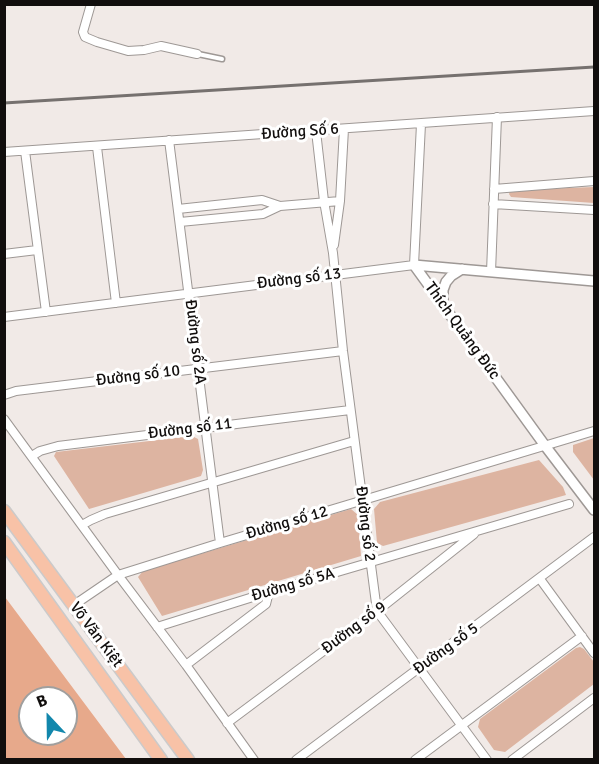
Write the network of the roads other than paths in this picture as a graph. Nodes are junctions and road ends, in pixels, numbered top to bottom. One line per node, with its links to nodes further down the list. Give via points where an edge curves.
1 (91, 4): 2 (street, via 83,32 85,38 128,51 160,46)
2 (197, 54): 3 (lane)
3 (222, 59)
4 (594, 111): 5 (street, Đường Số 6)
5 (497, 117): 6 (street, Đường Số 6); 14 (street)
6 (421, 124): 7 (street, Đường Số 6); 25 (street, Thích Quảng Đức)
7 (344, 129): 8 (street, Đường Số 6); 16 (street, Đường số 2)
8 (316, 131): 9 (street, Đường Số 6); 15 (street, Đường số 2)
9 (169, 140): 10 (street, Đường Số 6); 19 (street, Đường số 2A)
10 (97, 147): 11 (street, Đường Số 6); 31 (street)
11 (26, 151): 12 (street, Đường Số 6); 22 (street)
12 (4, 152)
13 (594, 181): 14 (street)
14 (494, 189): 17 (street)
15 (324, 201): 16 (street); 18 (street); 23 (street, Đường số 2)
16 (340, 201): 23 (street, Đường số 2)
17 (493, 204): 20 (street); 27 (street)
18 (280, 206): 19 (street, via 262,200); 21 (street, via 263,214)
19 (178, 209): 21 (street, Đường số 2A)
20 (594, 210)
21 (180, 222): 30 (street, Đường số 2A)
22 (37, 250): 24 (street); 33 (street)
23 (333, 253): 28 (street, Đường số 2)
24 (4, 254)
25 (414, 265): 26 (street, Đường số 13); 28 (street, Đường số 13); 32 (street, Thích Quảng Đức)
26 (462, 269): 27 (street, Đường số 13); 32 (street, via 446,282)
27 (490, 272): 29 (street, Đường số 13)
28 (335, 275): 30 (street, Đường số 13); 35 (street, Đường số 2)
29 (594, 281)
30 (189, 294): 31 (street, Đường số 13); 36 (street, Đường số 2A)
31 (116, 303): 33 (street, Đường số 13)
32 (443, 304): 43 (street, Thích Quảng Đức)
33 (46, 312): 34 (street, Đường số 13)
34 (4, 317)
35 (343, 351): 36 (street, Đường số 10); 38 (street, Đường số 2)
36 (198, 369): 37 (street, Đường số 10); 40 (street, Đường số 2A)
37 (4, 395)
38 (350, 410): 40 (street, Đường số 11); 42 (street, Đường số 2)
39 (4, 419): 44 (street)
40 (206, 427): 44 (street, Đường số 11, via 58,447); 45 (street, Đường số 2A)
41 (594, 431): 43 (street, Đường số 12)
42 (354, 441): 45 (street); 46 (street, Đường số 2)
43 (546, 447): 46 (street, Đường số 12); 48 (street, Thích Quảng Đức)
44 (32, 456): 50 (street)
45 (213, 482): 50 (street, via 105,514); 54 (street, Đường số 2A)
46 (362, 501): 54 (street, Đường số 12); 55 (street, Đường số 2)
47 (568, 504): 51 (street, Đường số 5A)
48 (594, 510)
49 (4, 511): 59 (main road, Võ Văn Kiệt)
50 (82, 525): 56 (street)
51 (478, 531): 55 (street, Đường số 5A); 60 (street, Đường số 9)
52 (594, 537): 57 (street, Đường số 5)
53 (4, 542): 61 (main road, Võ Văn Kiệt)
54 (220, 543): 56 (street, Đường số 12)
55 (370, 564): 58 (street, Đường số 5A); 60 (street, Đường số 2)
56 (118, 575): 59 (street, Đường số 12); 62 (street)
57 (540, 579): 63 (street); 66 (street, Đường số 5)
58 (269, 592): 62 (street, Đường số 5A); 65 (street, via 266,604)
59 (74, 604): 61 (main road); 71 (main road, Võ Văn Kiệt)
60 (377, 611): 66 (street, Đường số 2); 68 (street, Đường số 9)
61 (57, 617): 70 (main road, Võ Văn Kiệt)
62 (157, 627): 65 (street)
63 (582, 636): 64 (street); 69 (street)
64 (594, 653)
65 (186, 665): 68 (street)
66 (419, 669): 69 (street, Đường số 2); 73 (street, Đường số 5)
67 (594, 698): 76 (street)
68 (227, 723): 72 (street)
69 (461, 726): 74 (street); 75 (street, Đường số 2)
70 (161, 759)
71 (189, 759)
72 (254, 759)
73 (296, 759)
74 (415, 759)
75 (487, 759)
76 (512, 759)

